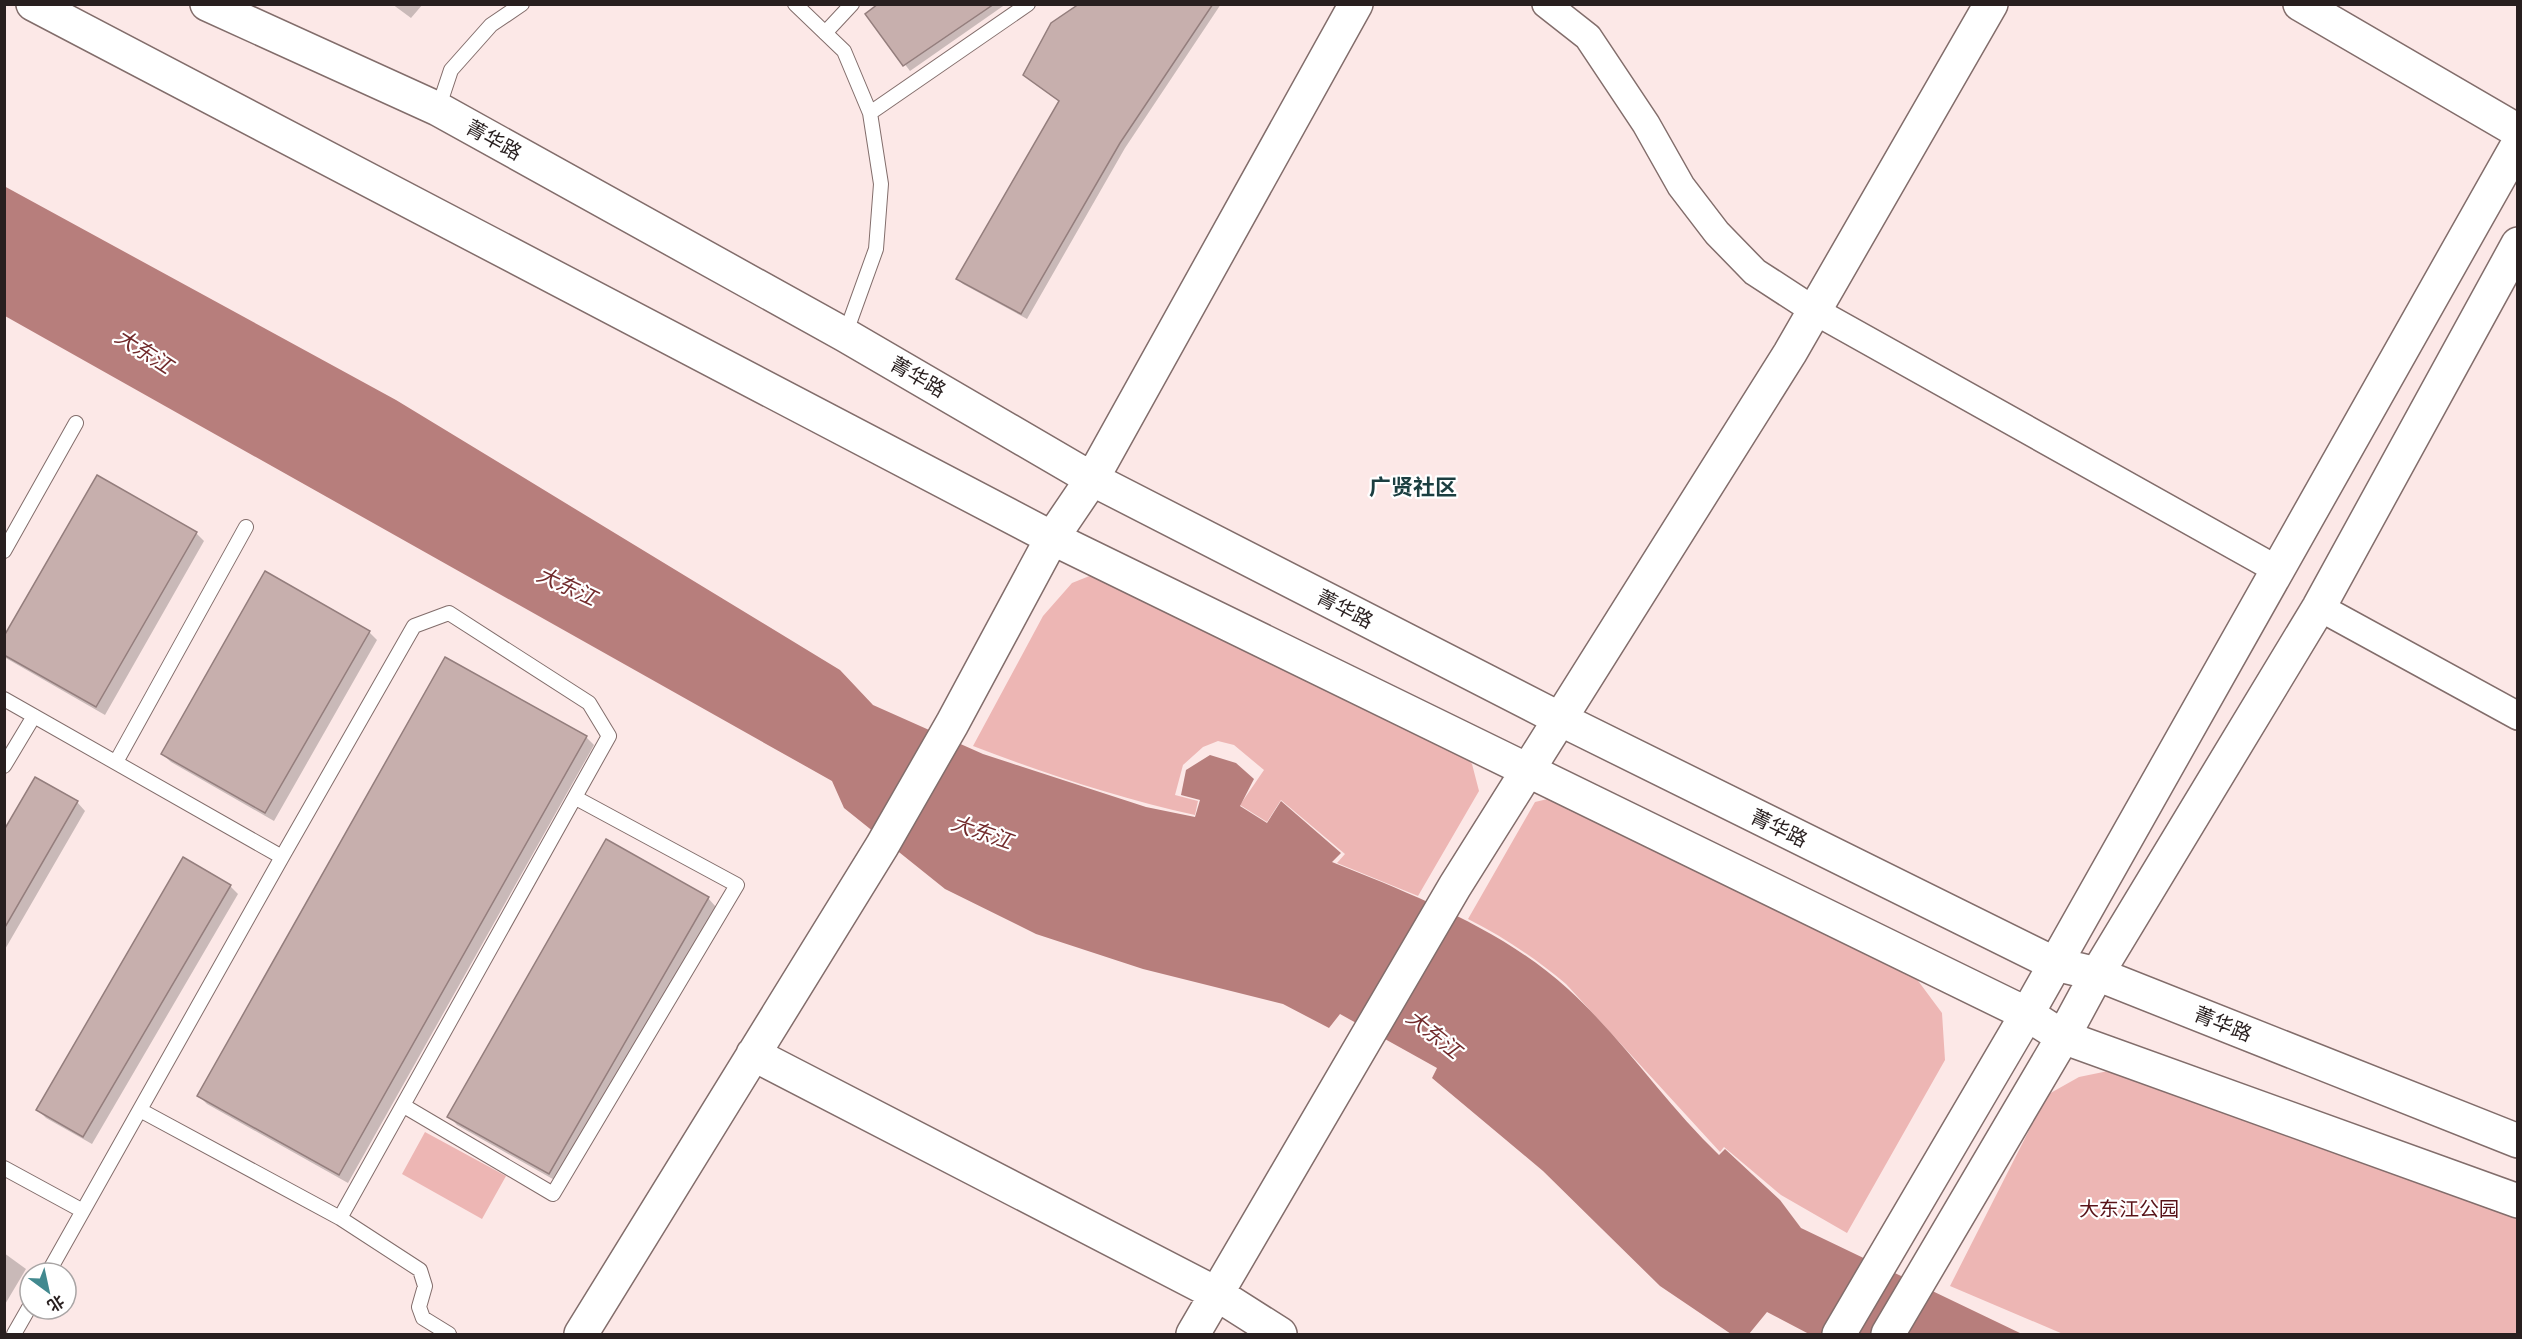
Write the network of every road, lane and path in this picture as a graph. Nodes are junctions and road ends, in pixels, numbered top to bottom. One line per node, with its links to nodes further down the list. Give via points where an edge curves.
1 (33, 4): 22 (street)
2 (207, 4): 12 (street, 菁华路)
3 (522, 4): 12 (lane, via 491,26 451,70)
4 (795, 4): 11 (lane)
5 (852, 4): 11 (lane)
6 (1028, 4): 13 (lane)
7 (1356, 4): 20 (street)
8 (1545, 4): 17 (street, via 1588,37 1646,124 1681,186 1717,233 1755,272)
9 (1991, 4): 17 (street)
10 (2300, 4): 14 (street)
11 (825, 33): 13 (lane, via 844,51)
12 (438, 109): 18 (street, 菁华路)
13 (870, 113): 18 (lane, via 881,184 876,249)
14 (2517, 131)
15 (2517, 144): 24 (street)
16 (2517, 244): 25 (street)
17 (1815, 311): 24 (street); 29 (street)
18 (845, 334): 20 (street, 菁华路)
19 (76, 423): 23 (lane)
20 (1092, 479): 22 (street); 29 (street, 菁华路)
21 (246, 527): 30 (lane)
22 (1052, 538): 32 (street); 39 (street, via 882,846)
23 (4, 551)
24 (2276, 569): 35 (street)
25 (2319, 607): 28 (street); 36 (street)
26 (4, 699): 27 (lane)
27 (34, 716): 30 (lane); 31 (lane)
28 (2517, 716)
29 (1560, 719): 32 (street); 35 (street, 菁华路)
30 (116, 762): 34 (lane)
31 (4, 766)
32 (1527, 771): 37 (street); 48 (street, via 1455,886)
33 (576, 798): 34 (lane, via 609,736 590,703 449,613 414,626); 40 (lane); 40 (lane, via 737,885 553,1194)
34 (282, 857): 41 (lane)
35 (2055, 964): 36 (street, 菁华路); 37 (street)
36 (2097, 974): 38 (street); 42 (street, 菁华路)
37 (2027, 1014): 38 (street); 55 (street)
38 (2063, 1037): 44 (street); 56 (street)
39 (753, 1054): 48 (street); 52 (street)
40 (404, 1106): 46 (lane)
41 (140, 1110): 45 (lane); 46 (lane)
42 (2517, 1142)
43 (4, 1168): 45 (lane)
44 (2517, 1201)
45 (83, 1211): 47 (lane)
46 (340, 1218): 51 (lane, via 420,1270 425,1286 418,1307 423,1318)
47 (55, 1261)
48 (1217, 1294): 53 (street); 54 (street)
49 (22, 1321): 50 (lane)
50 (14, 1335)
51 (449, 1335)
52 (580, 1335)
53 (1194, 1335)
54 (1280, 1335)
55 (1839, 1335)
56 (1888, 1335)

